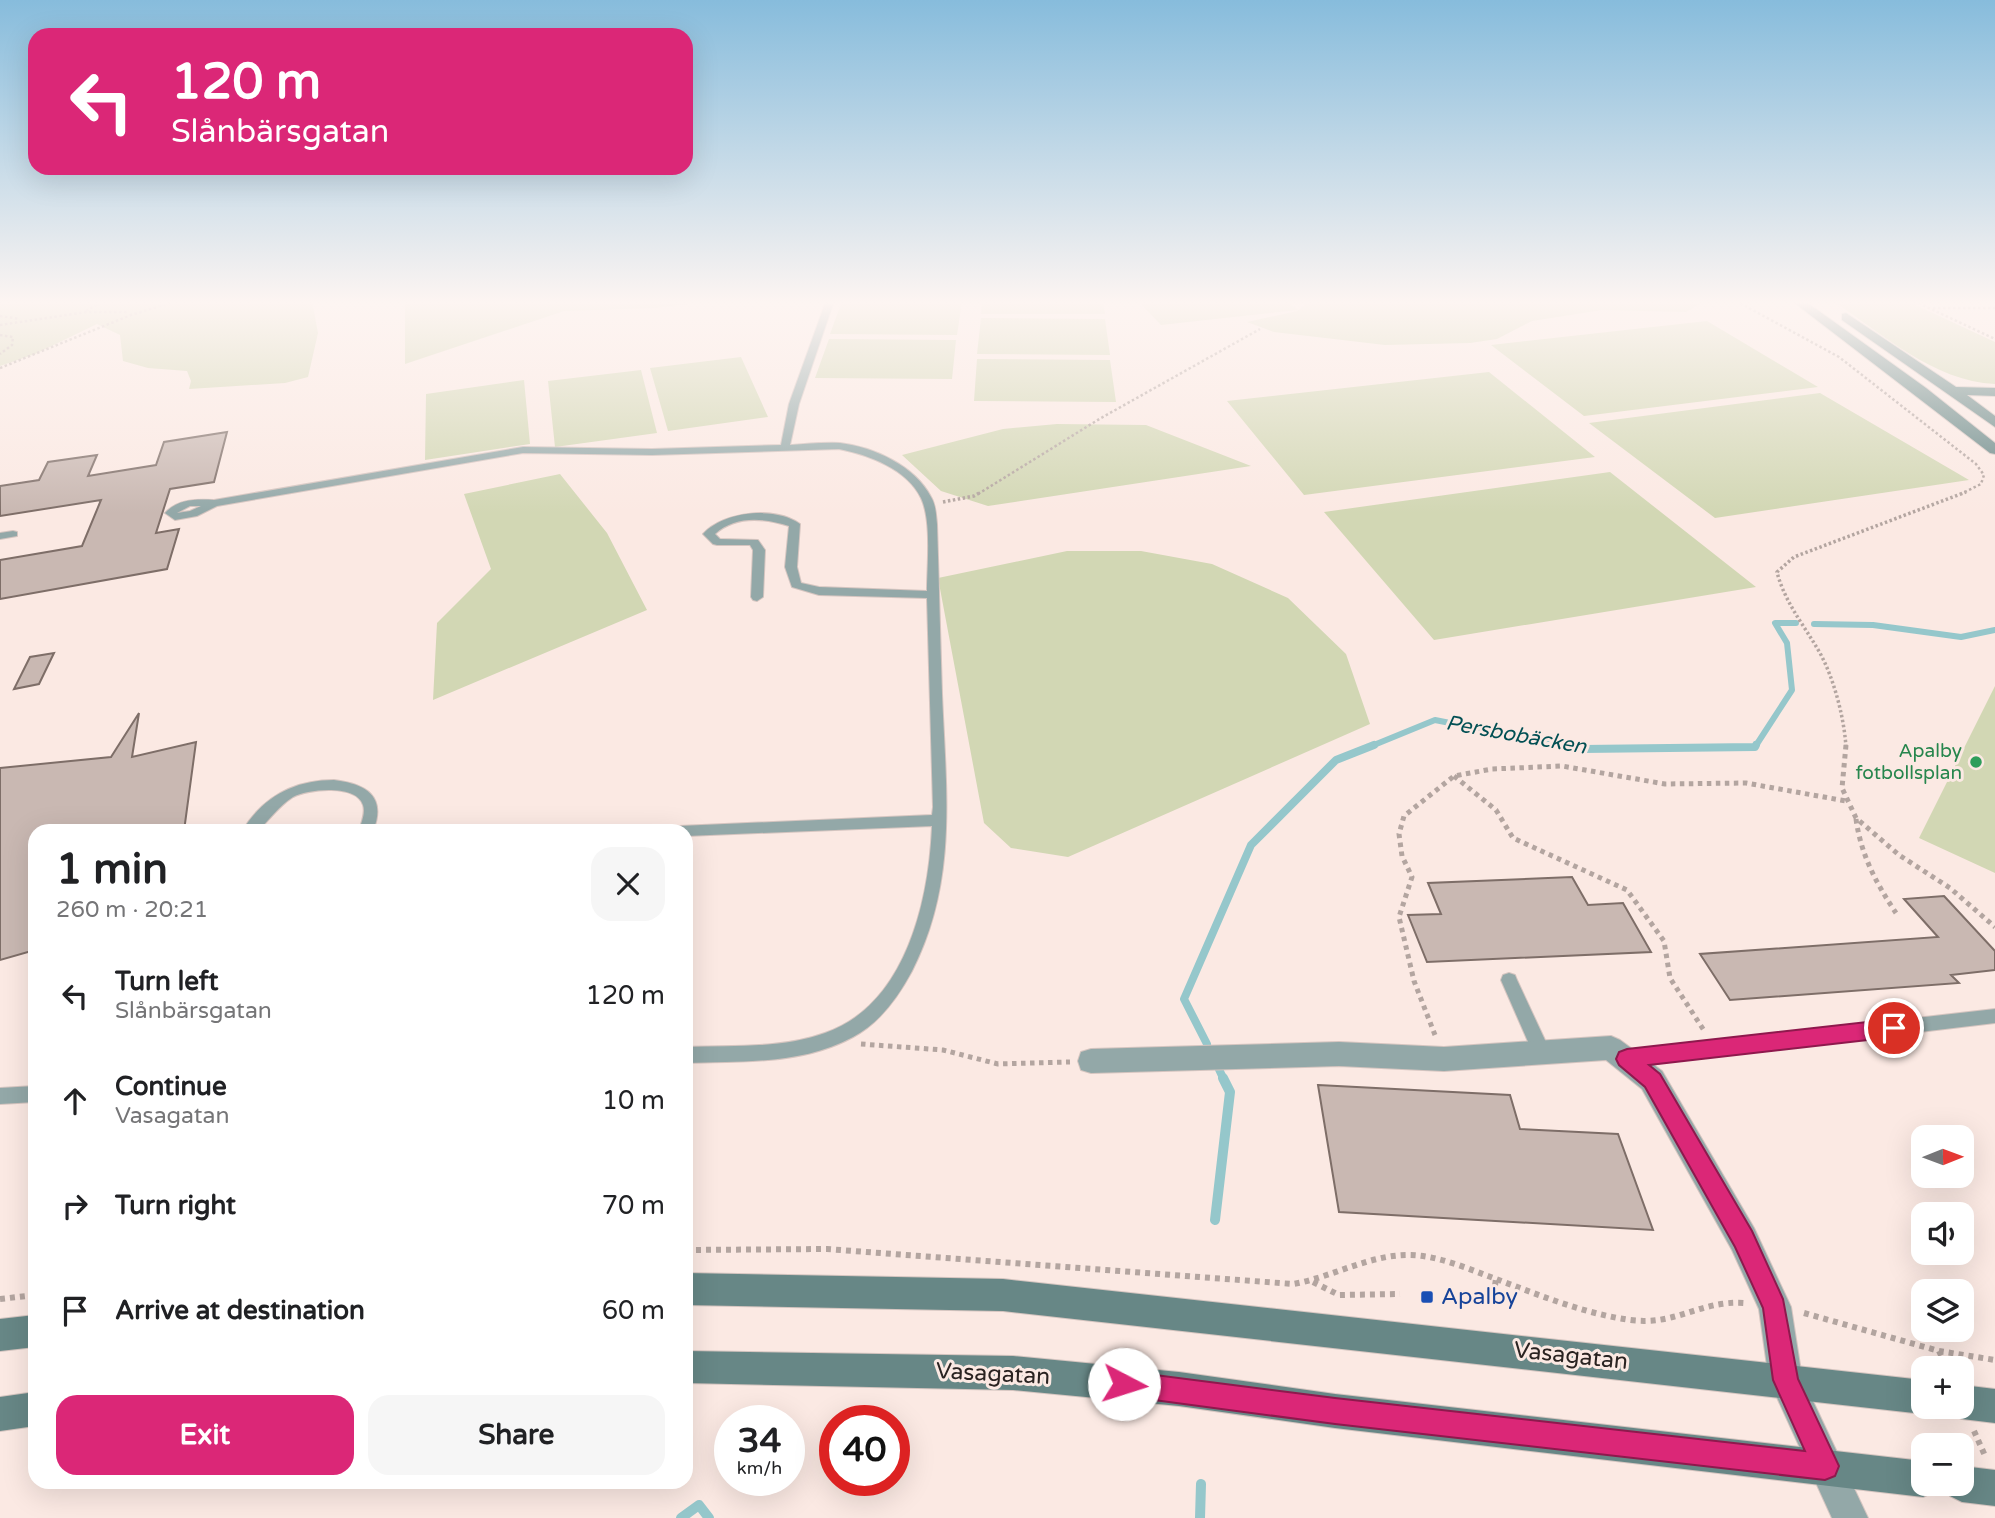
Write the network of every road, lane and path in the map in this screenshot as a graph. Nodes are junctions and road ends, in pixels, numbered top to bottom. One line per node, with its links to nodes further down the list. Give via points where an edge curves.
1 (805, 372): 12 (lane)
2 (1183, 372): 15 (path, via 974,496)
3 (1859, 372): 21 (path, via 1984,475 1976,488 1794,556 1777,572 1783,596 1821,655 1839,706 1846,744 1842,788)
4 (1895, 372): 6 (street)
5 (1925, 372): 7 (street); 8 (street)
6 (1921, 391): 8 (street); 13 (street)
7 (1995, 391): 8 (street)
8 (1954, 392): 11 (street)
9 (1995, 399): 10 (street, via 1990,404)
10 (1995, 413)
11 (1995, 423)
12 (785, 447): 14 (lane, via 523,450); 15 (lane, via 863,450 903,472)
13 (1995, 450)
14 (214, 503)
15 (929, 505): 18 (lane)
16 (13, 534): 17 (lane)
17 (0, 536)
18 (933, 595): 19 (lane, via 819,591 796,585 791,567 795,524 773,517 717,524 709,534 717,542 754,542 760,550); 23 (lane)
19 (757, 597)
20 (1454, 776): 21 (path, via 1562,766 1665,784 1746,783); 32 (path, via 1496,810 1513,838 1626,890 1664,941 1670,978); 35 (path, via 1404,816 1399,834 1412,877 1399,918 1414,981)
21 (1846, 801): 22 (path)
22 (1856, 818): 27 (path, via 1869,872); 28 (path)
23 (940, 820): 26 (lane); 31 (lane, via 930,914 911,961 865,1021)
24 (257, 824): 25 (lane, via 289,793 329,784 361,793 370,803)
25 (368, 824)
26 (693, 830)
27 (1896, 913)
28 (1995, 927)
29 (1509, 980): 33 (lane)
30 (1995, 1016): 32 (lane)
31 (843, 1034): 34 (lane, via 790,1051); 37 (path, via 865,1046 928,1048 998,1064)
32 (1716, 1048): 36 (lane)
33 (1542, 1053): 35 (street); 36 (street, via 1611,1048)
34 (693, 1055)
35 (1444, 1059): 37 (street, via 1278,1055)
36 (1627, 1059): 48 (street, via 1652,1080 1743,1239)
37 (1091, 1061)
38 (28, 1094): 39 (lane)
39 (0, 1096)
40 (693, 1250): 42 (path, via 827,1249)
41 (1496, 1279): 42 (path, via 1412,1255 1378,1259); 47 (path); 48 (path, via 1571,1305 1655,1323 1731,1301)
42 (1312, 1282): 44 (path, via 1339,1295)
43 (693, 1289): 55 (street, Vasagatan, via 1003,1295)
44 (1400, 1294)
45 (28, 1296): 46 (path)
46 (0, 1299)
47 (1492, 1305)
48 (1774, 1307): 51 (path); 55 (street)
49 (28, 1332): 50 (street)
50 (0, 1335)
51 (1939, 1351): 52 (path); 53 (path)
52 (1941, 1356)
53 (1995, 1360)
54 (693, 1367): 60 (street, Vasagatan, via 1013,1373)
55 (1786, 1380): 56 (street, Vasagatan); 60 (street)
56 (1911, 1396)
57 (28, 1410): 59 (street)
58 (1977, 1412): 62 (path)
59 (0, 1414)
60 (1825, 1466): 61 (street, Vasagatan); 63 (street)
61 (1911, 1477)
62 (1982, 1479)
63 (1850, 1518)

